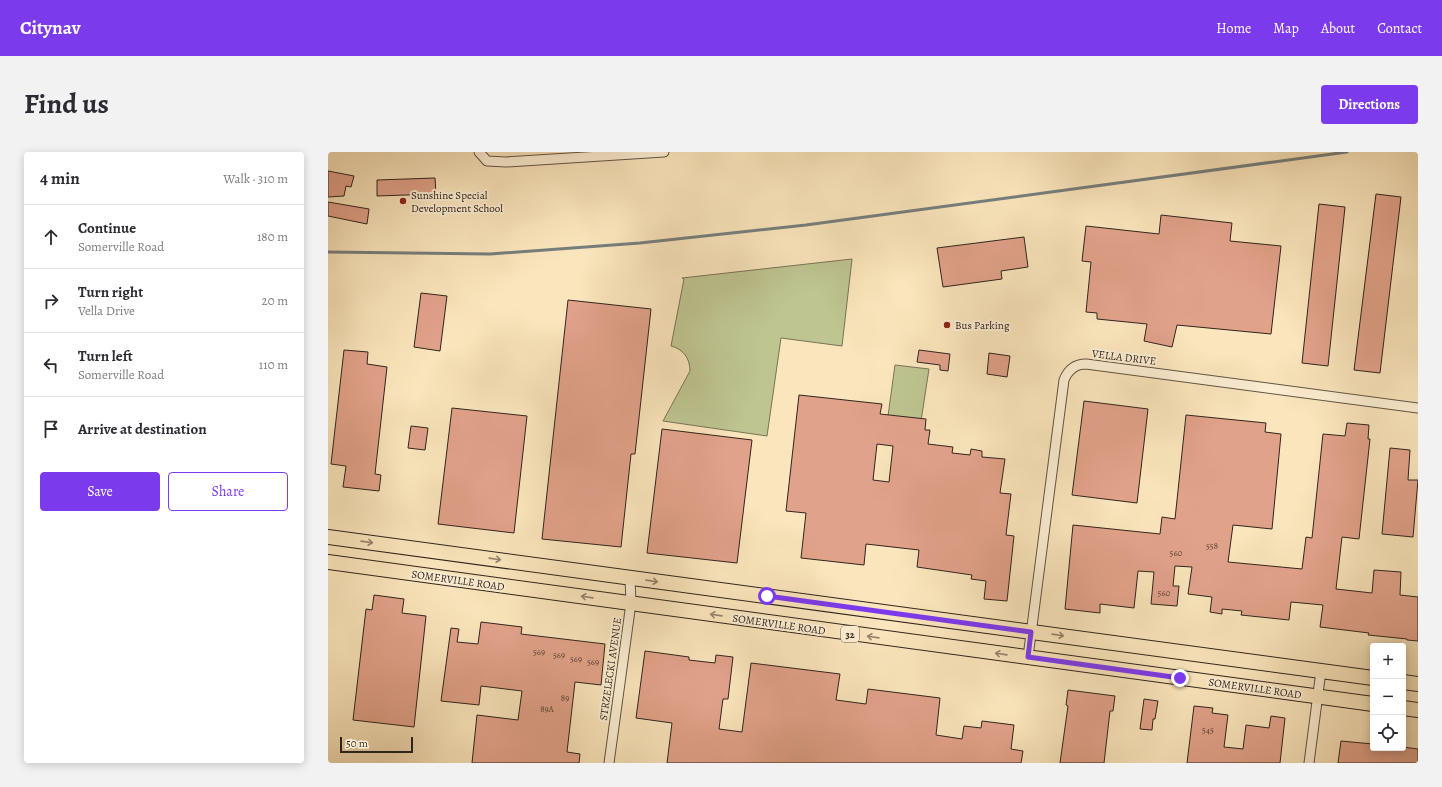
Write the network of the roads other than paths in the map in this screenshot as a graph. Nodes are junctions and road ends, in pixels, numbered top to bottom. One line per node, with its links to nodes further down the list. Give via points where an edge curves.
1 (479, 152): 3 (street, via 487,161 506,162)
2 (664, 152): 3 (street)
3 (578, 155)
4 (1418, 408): 9 (street, VELLA DRIVE, via 1086,364 1074,366 1064,380)
5 (328, 537): 7 (main road, one-way to 7)
6 (328, 562): 8 (main road, SOMERVILLE ROAD / 32, one-way to 6)
7 (630, 578): 8 (street, STRZELECKI AVENUE); 9 (main road, one-way to 9)
8 (632, 603): 10 (main road, SOMERVILLE ROAD / 32, one-way to 8); 19 (street, STRZELECKI AVENUE)
9 (1031, 632): 10 (street, VELLA DRIVE); 11 (main road, one-way to 11)
10 (1028, 657): 15 (main road, SOMERVILLE ROAD / 32)
11 (1321, 671): 12 (main road); 15 (street)
12 (1370, 678)
13 (1406, 682): 14 (main road)
14 (1418, 684)
15 (1318, 697): 16 (main road, SOMERVILLE ROAD / 32); 20 (street)
16 (1370, 704)
17 (1406, 708): 18 (main road)
18 (1418, 710)
19 (609, 763)
20 (1309, 763)

